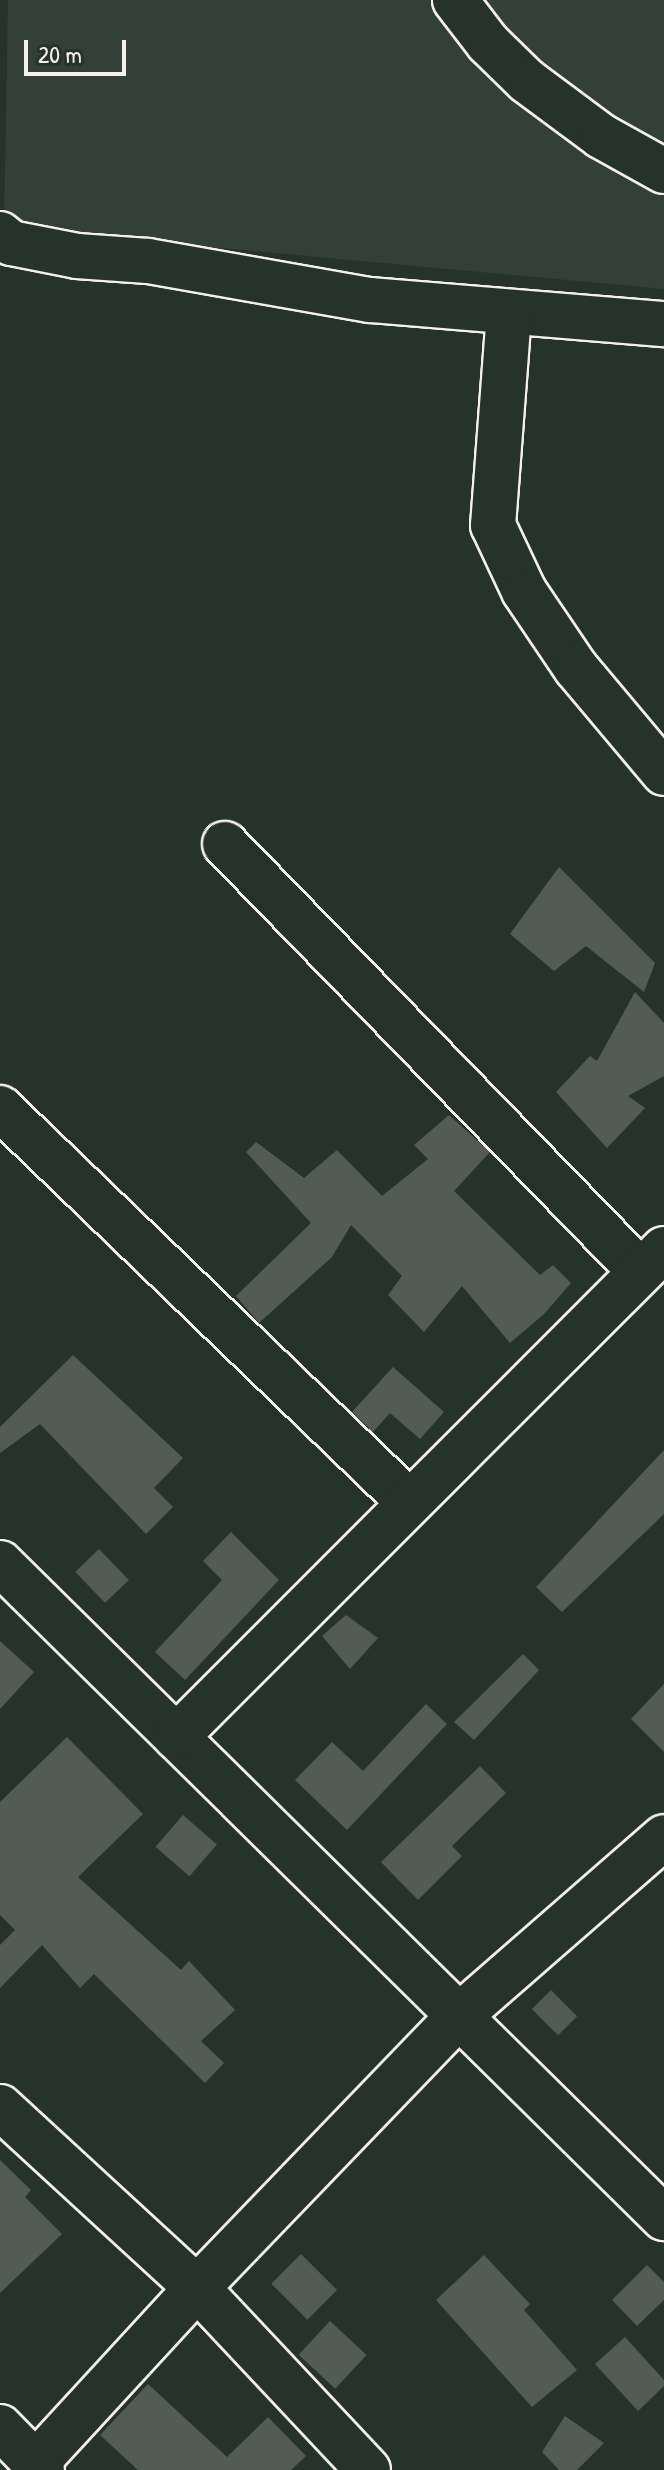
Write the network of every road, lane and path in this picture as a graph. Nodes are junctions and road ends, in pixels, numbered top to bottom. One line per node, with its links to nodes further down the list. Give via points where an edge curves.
1 (455, 0): 2 (street, via 527,81 601,136)
2 (664, 171)
3 (0, 234): 4 (street, via 11,243 77,256 148,261 370,300)
4 (509, 313): 5 (street); 6 (street, via 493,525 524,591 576,668)
5 (664, 324)
6 (664, 773)
7 (225, 844): 9 (street)
8 (0, 1108): 10 (street)
9 (652, 1260): 10 (street)
10 (410, 1503): 12 (street)
11 (0, 1563): 12 (street)
12 (176, 1737): 14 (street)
13 (664, 1837): 14 (street)
14 (459, 2016): 16 (street); 17 (street)
15 (0, 2107): 17 (street)
16 (664, 2218)
17 (197, 2288): 19 (street); 20 (street)
18 (0, 2427): 19 (street)
19 (39, 2466)
20 (368, 2470)

